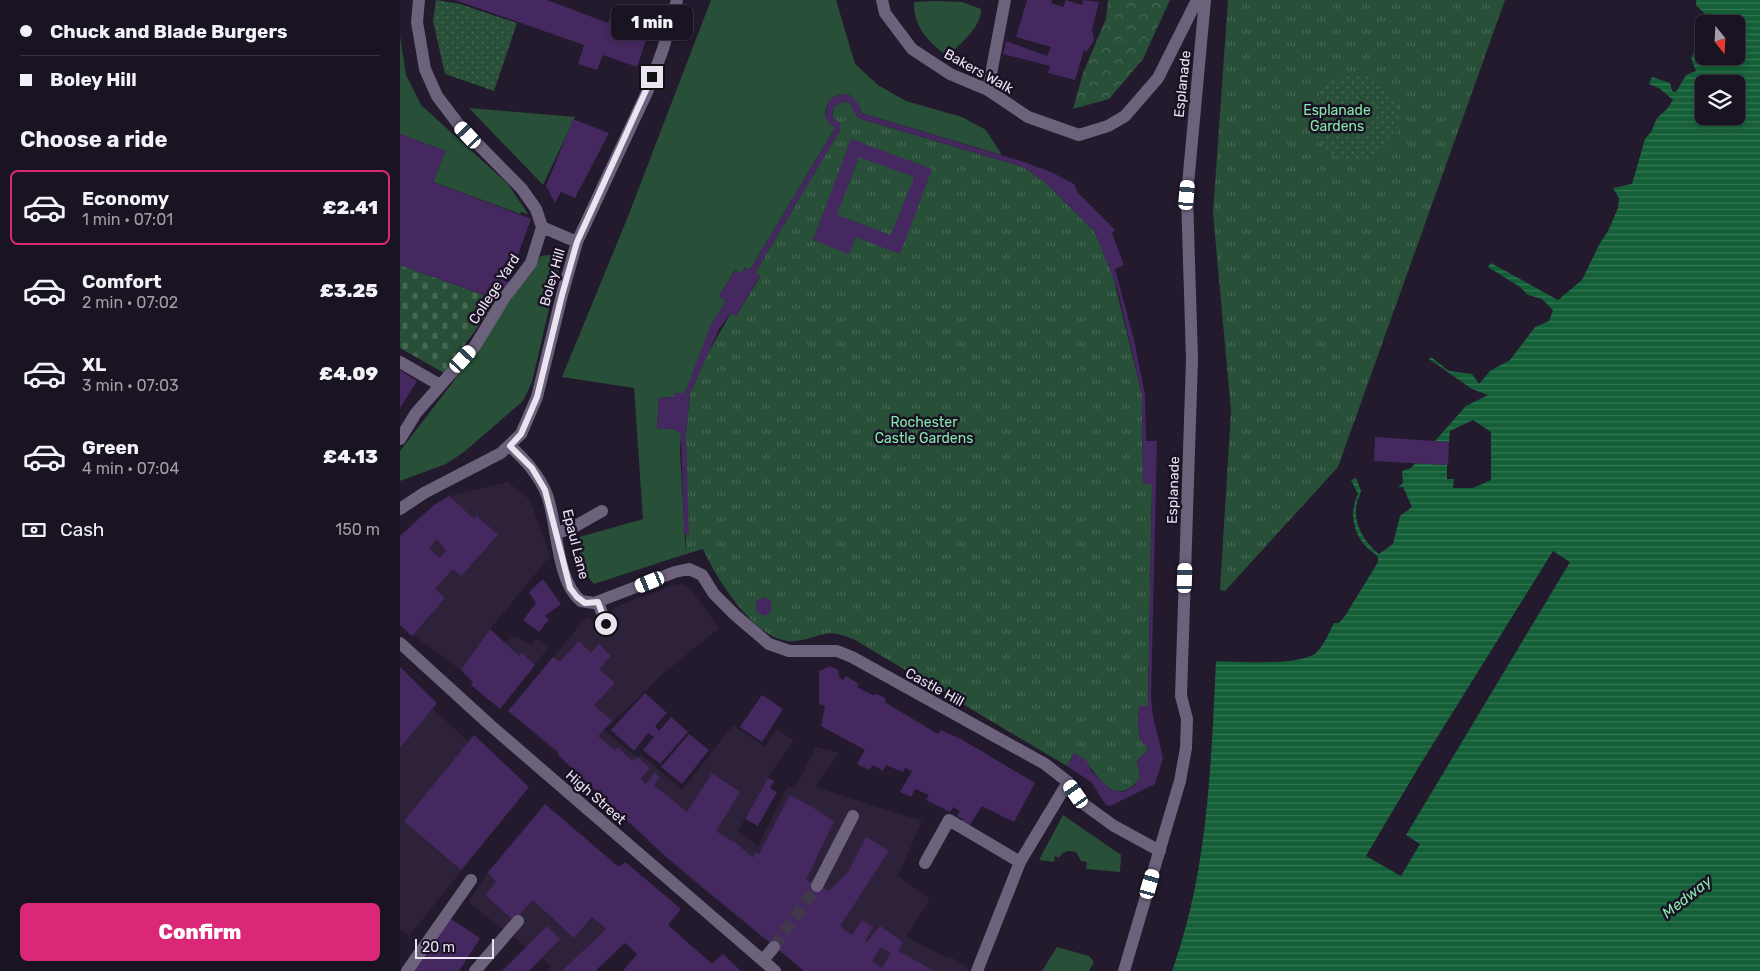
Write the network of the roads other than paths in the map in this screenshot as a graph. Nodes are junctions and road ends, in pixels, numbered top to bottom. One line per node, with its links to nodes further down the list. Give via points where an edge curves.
1 (419, 0): 8 (street, via 417,22 425,69 437,96 459,125 522,188 538,212)
2 (677, 0): 9 (street, Boley Hill, via 648,90)
3 (882, 0): 7 (street, Bakers Walk, via 885,13 912,49 950,74)
4 (1005, 0): 7 (street)
5 (1197, 0): 7 (street, Bakers Walk, via 1158,78 1125,116 1108,126 1079,135 1028,117)
6 (1206, 0): 22 (street, Esplanade, via 1187,195 1192,359 1181,696 1187,715 1187,733 1180,781)
7 (988, 90)
8 (542, 228): 9 (street); 11 (street, College Yard, via 531,263 475,346)
9 (577, 242): 13 (street, Boley Hill, via 537,397 521,434)
10 (400, 362): 11 (street)
11 (440, 386): 12 (street, College Yard)
12 (400, 439)
13 (510, 446): 14 (street, Boley Hill, via 424,493); 16 (street, Epaul Lane, via 539,478)
14 (400, 510)
15 (602, 511): 16 (street)
16 (557, 533): 17 (street, Epaul Lane, via 570,588 585,603)
17 (598, 602): 18 (street); 20 (street, Castle Hill, via 675,572 694,570 741,621 769,644 790,651 837,651 852,657 1044,764)
18 (606, 624)
19 (400, 643): 29 (street, High Street, via 490,725)
20 (1068, 782): 22 (street, Castle Hill, via 1084,805); 23 (street)
21 (854, 816): 26 (street)
22 (1160, 851): 34 (street, Esplanade)
23 (1020, 862): 24 (street, via 950,820); 33 (street)
24 (925, 863)
25 (470, 880): 30 (street)
26 (817, 886)
27 (518, 921): 31 (street)
28 (774, 947): 29 (street)
29 (763, 960): 32 (street, High Street)
30 (407, 971)
31 (474, 971)
32 (775, 971)
33 (977, 971)
34 (1124, 971)

